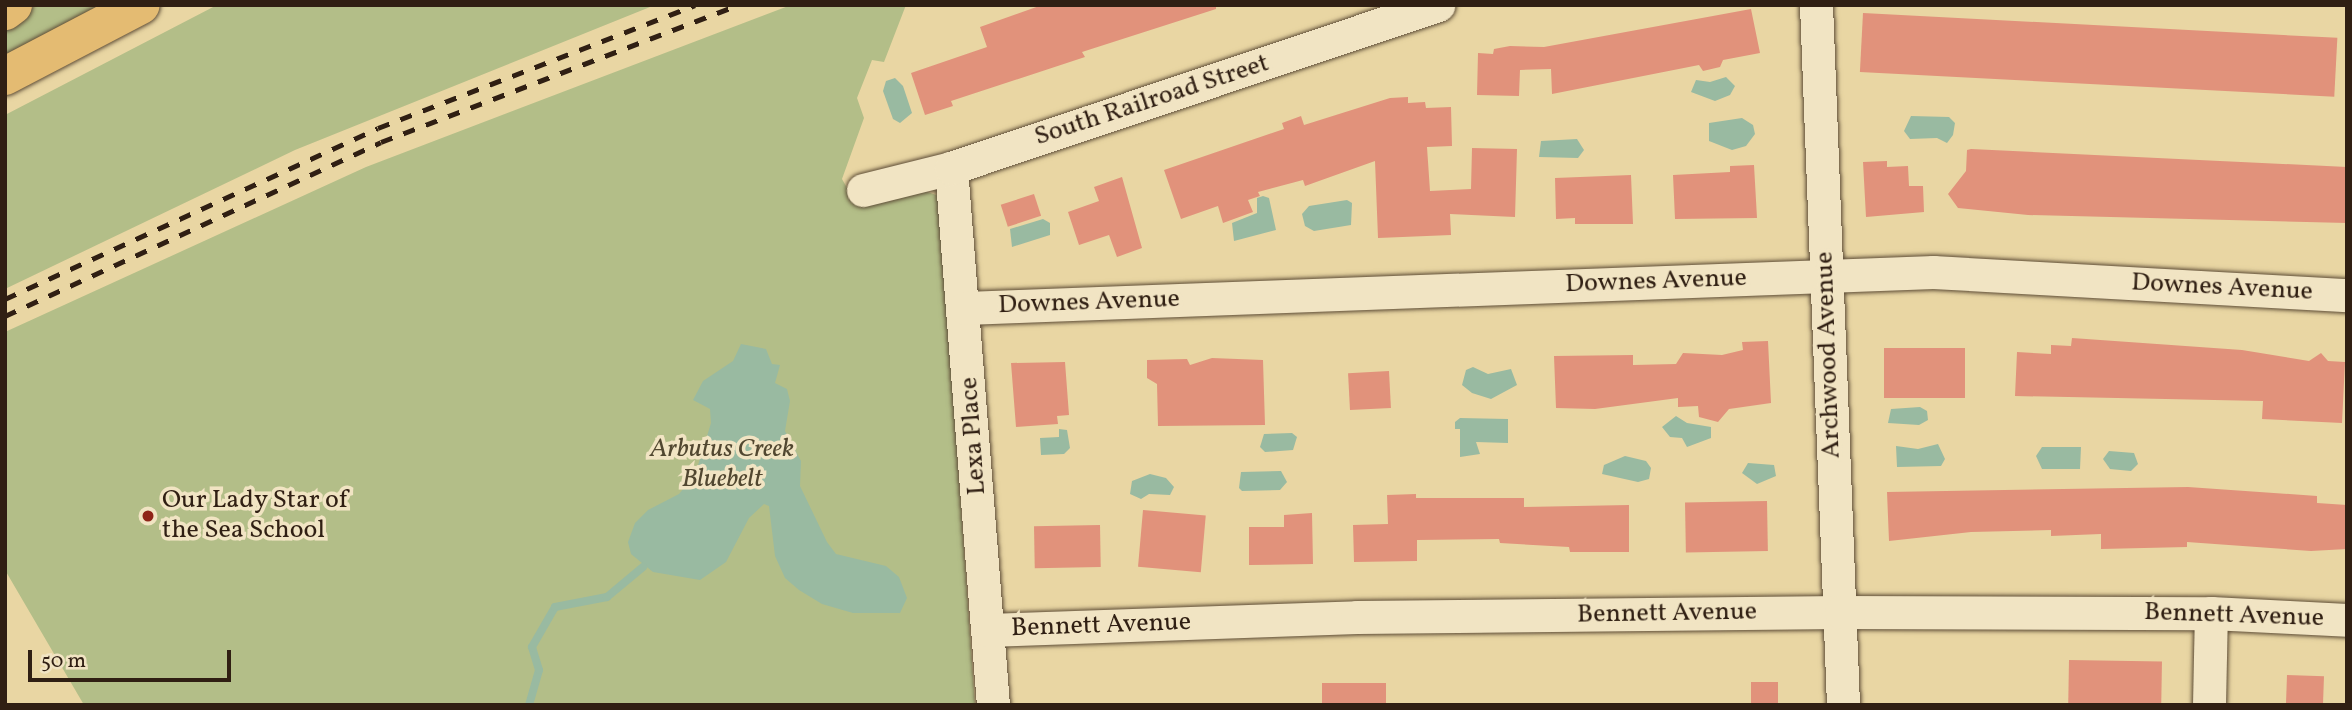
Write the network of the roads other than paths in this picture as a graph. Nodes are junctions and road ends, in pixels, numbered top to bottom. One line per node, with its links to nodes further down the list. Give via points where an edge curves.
1 (13, 5): 5 (main road)
2 (141, 5): 6 (main road)
3 (1438, 5): 7 (street, South Railroad Street)
4 (1816, 5): 9 (street, Archwood Avenue)
5 (5, 11)
6 (5, 76)
7 (951, 169): 8 (street, South Railroad Street); 11 (street, Lexa Place)
8 (863, 190)
9 (1825, 276): 10 (street, Downes Avenue, via 1933,272); 11 (street, Downes Avenue); 12 (street, Archwood Avenue)
10 (2347, 295)
11 (965, 308): 15 (street, Lexa Place)
12 (1841, 612): 13 (street, Bennett Avenue); 15 (street, Bennett Avenue, via 1357,617); 17 (street, Archwood Avenue)
13 (2211, 613): 14 (street, Bennett Avenue); 18 (street)
14 (2347, 620)
15 (988, 630): 16 (street, Lexa Place)
16 (993, 705)
17 (1843, 705)
18 (2209, 705)

